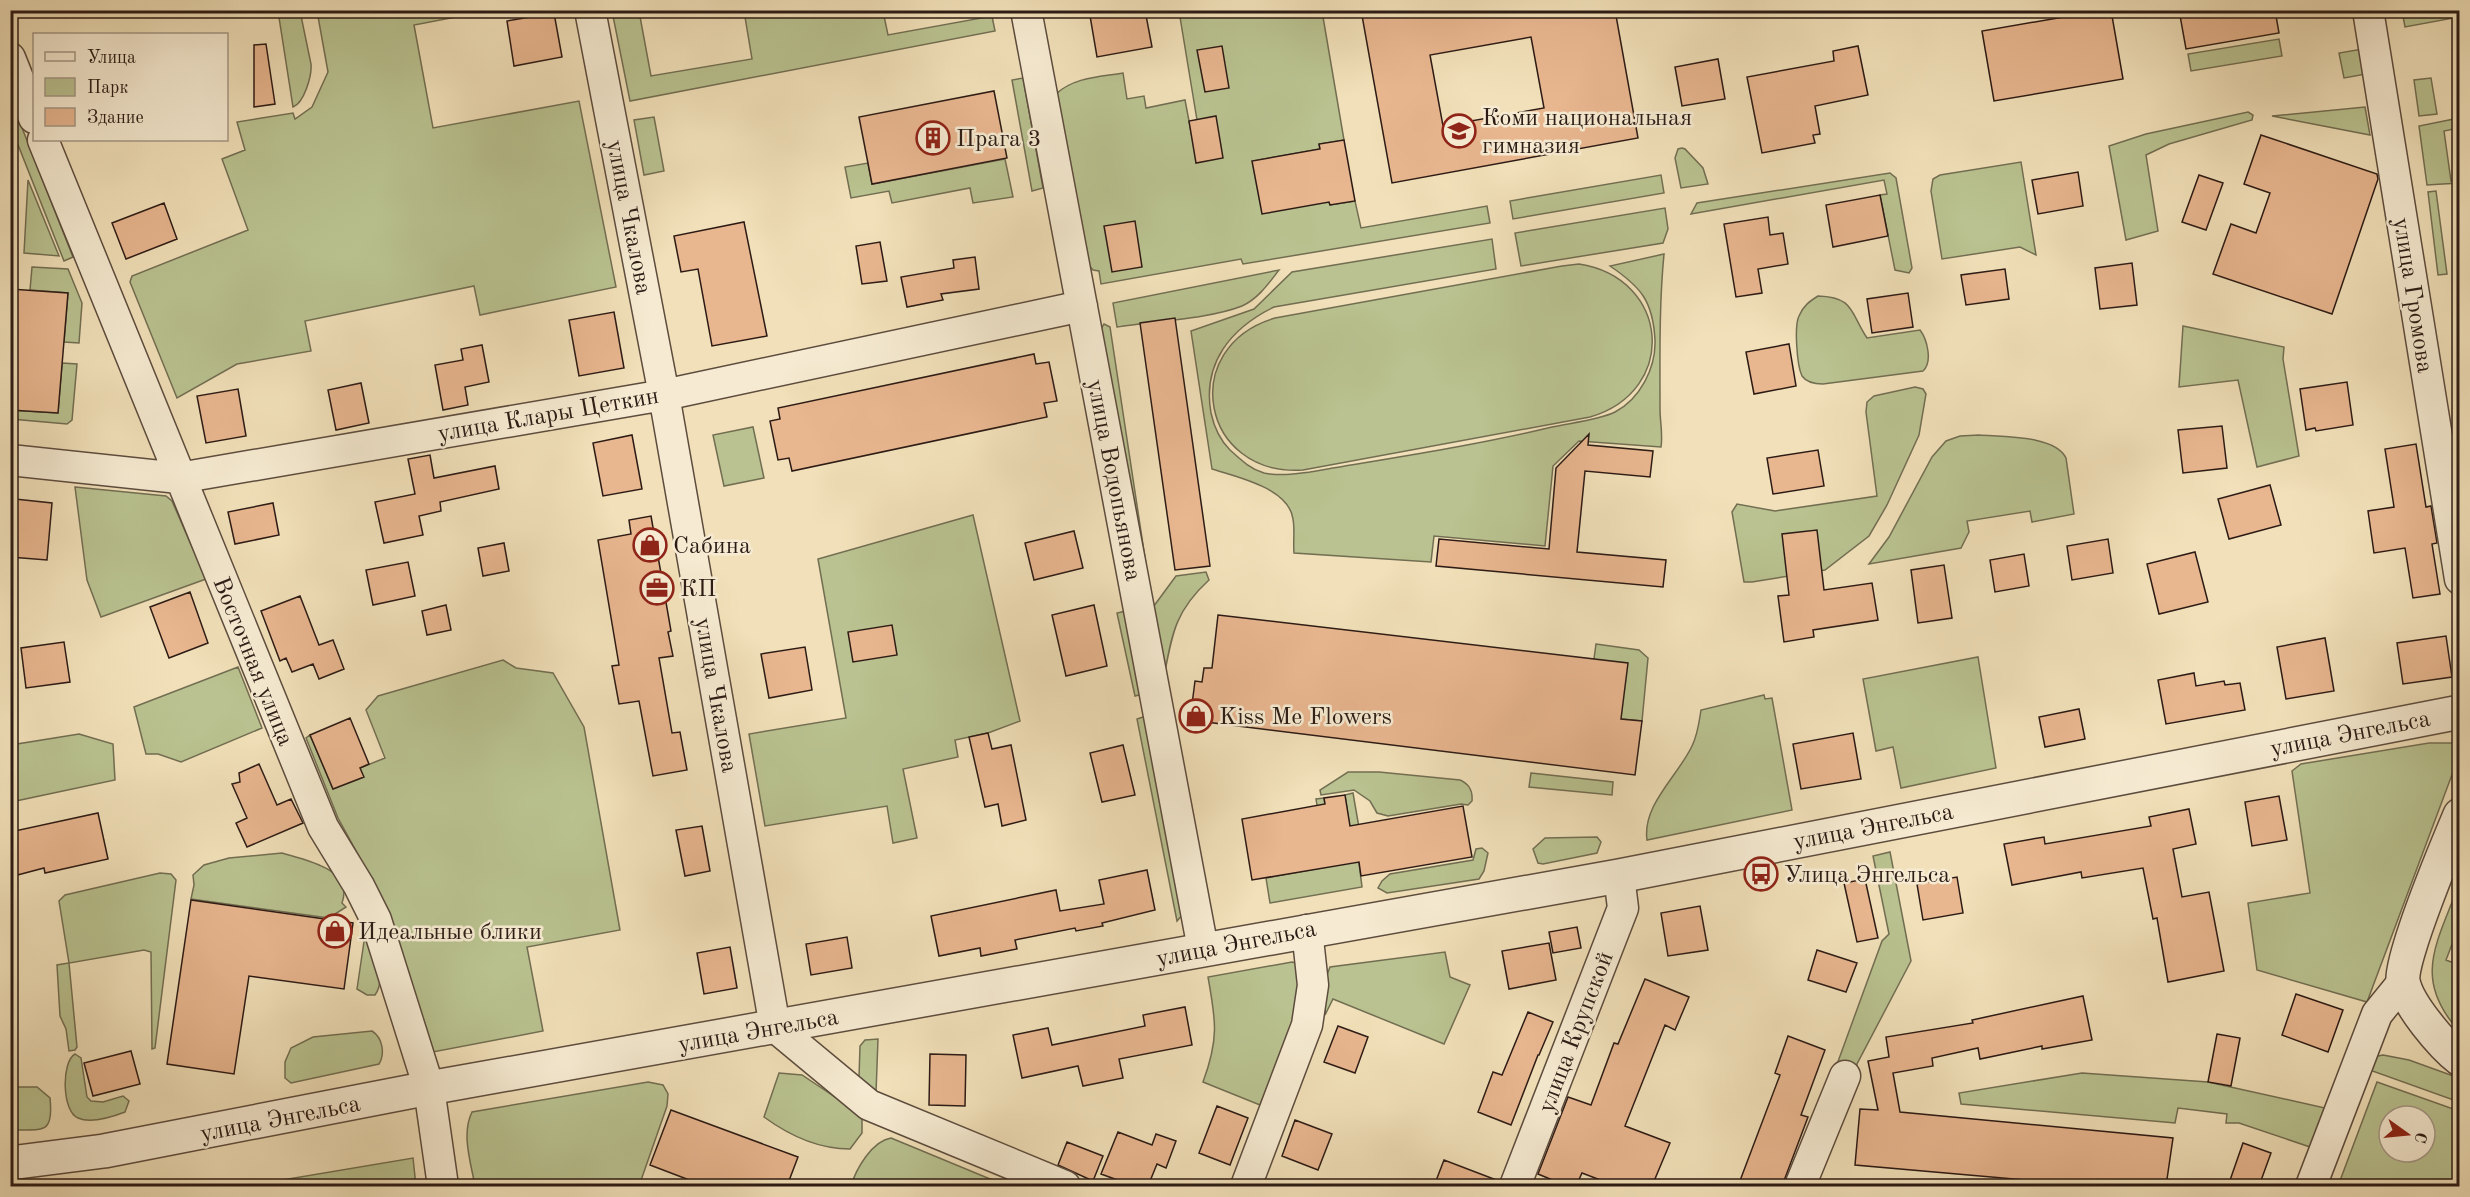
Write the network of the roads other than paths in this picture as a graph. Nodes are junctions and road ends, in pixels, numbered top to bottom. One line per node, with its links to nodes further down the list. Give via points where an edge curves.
1 (590, 10): 8 (street, улица Чкалова)
2 (1026, 10): 7 (street, улица Водопьянова)
3 (2368, 10): 11 (street, улица Громова)
4 (10, 58): 5 (street)
5 (33, 116)
6 (43, 141): 10 (street, Восточная улица)
7 (1082, 306): 8 (street, улица Клары Цеткин); 16 (street, улица Водопьянова)
8 (664, 394): 10 (street, улица Клары Цеткин); 18 (street, улица Чкалова)
9 (10, 460): 10 (street, улица Клары Цеткин)
10 (179, 478): 21 (street, Восточная улица, via 323,827 376,920)
11 (2460, 579)
12 (2460, 712): 14 (street, улица Энгельса)
13 (2460, 815): 17 (street, via 2418,925)
14 (1618, 876): 15 (street, улица Энгельса); 26 (street, улица Крупской, via 1623,908)
15 (1307, 930): 16 (street, улица Энгельса); 25 (street, via 1313,985 1307,1025)
16 (1203, 949): 18 (street, улица Энгельса)
17 (2403, 982): 19 (street, via 2433,1032); 28 (street, via 2377,1014)
18 (775, 1027): 21 (street, улица Энгельса); 24 (street, via 869,1105)
19 (2460, 1059)
20 (1845, 1076): 27 (street)
21 (429, 1088): 22 (street, улица Энгельса, via 104,1151); 23 (street, Восточная улица)
22 (10, 1163)
23 (443, 1186)
24 (1065, 1186)
25 (1246, 1186)
26 (1515, 1186)
27 (1800, 1186)
28 (2311, 1186)

